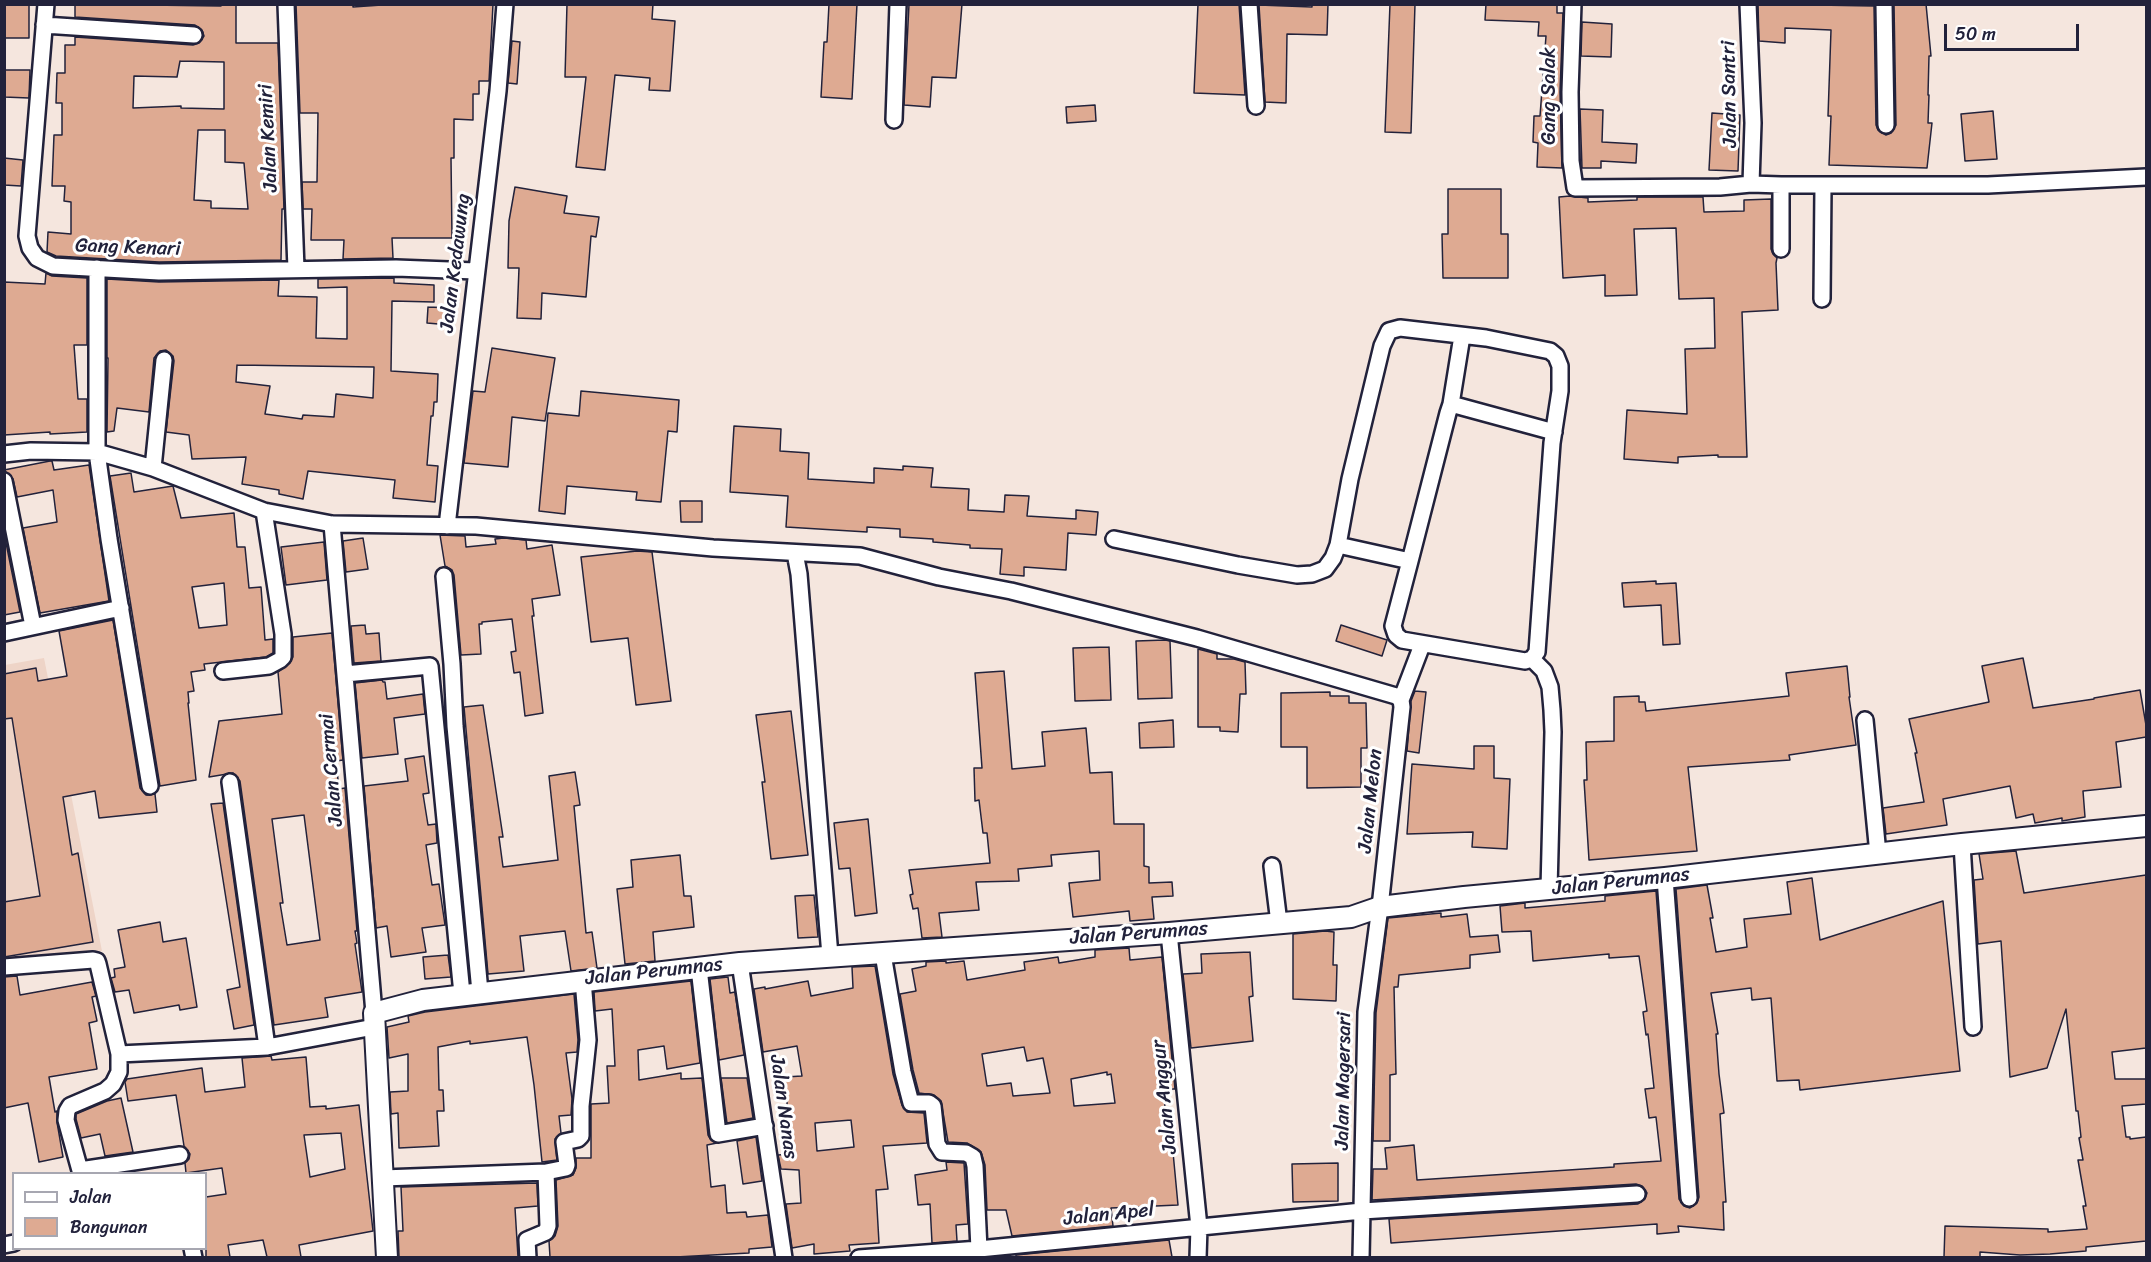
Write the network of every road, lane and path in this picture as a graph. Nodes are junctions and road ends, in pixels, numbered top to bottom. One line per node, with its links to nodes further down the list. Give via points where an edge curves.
1 (46, 4): 9 (street, Gang Kenari)
2 (286, 4): 20 (street, Jalan Kemiri)
3 (505, 4): 21 (street, Jalan Kedawung)
4 (897, 4): 12 (street)
5 (1250, 4): 11 (street)
6 (1573, 4): 15 (street, Gang Salak, via 1570,92 1575,188)
7 (1748, 4): 15 (street, Jalan Santri, via 1753,123)
8 (1884, 4): 13 (street)
9 (44, 26): 10 (street); 19 (street, Gang Kenari, via 27,236 37,258 53,267)
10 (195, 36)
11 (1256, 106)
12 (894, 120)
13 (1886, 125)
14 (2146, 177): 17 (street, via 1988,185)
15 (1751, 184): 16 (street)
16 (1781, 185): 17 (street); 18 (street)
17 (1823, 186): 22 (street)
18 (1780, 249)
19 (97, 268): 20 (street, Gang Kenari, via 159,272); 27 (street)
20 (296, 269): 21 (street, Gang Kenari)
21 (476, 271): 33 (street, Jalan Kedawung)
22 (1822, 298)
23 (1462, 336): 25 (street); 26 (street, via 1554,354 1560,366); 35 (street, via 1400,328 1387,334 1352,468)
24 (164, 360): 29 (street)
25 (1451, 404): 26 (street); 37 (street)
26 (1554, 432): 43 (street, via 1537,652)
27 (97, 452): 28 (street); 29 (street); 39 (street)
28 (4, 454)
29 (153, 468): 31 (street)
30 (4, 481): 40 (street)
31 (264, 511): 32 (street); 44 (street, via 283,657 269,666)
32 (332, 524): 33 (street); 45 (street, Jalan Cermai)
33 (447, 526): 36 (street)
34 (1114, 539): 35 (street, via 1297,575 1325,569)
35 (1338, 545): 37 (street)
36 (795, 553): 46 (street, via 860,556 1011,591 1197,638); 60 (street)
37 (1410, 561): 42 (street, via 1393,626 1402,640)
38 (444, 576): 65 (street)
39 (121, 608): 40 (street); 49 (street)
40 (33, 626): 41 (street)
41 (4, 633)
42 (1422, 645): 43 (street); 46 (street, Jalan Melon)
43 (1532, 659): 55 (street, via 1544,671 1550,687 1554,732)
44 (223, 671)
45 (345, 674): 65 (street, via 430,666); 66 (street, Jalan Cermai)
46 (1401, 700): 56 (street, Jalan Melon)
47 (1864, 720): 52 (street)
48 (230, 782): 68 (street)
49 (150, 786)
50 (2146, 826): 51 (street, Jalan Perumnas)
51 (1962, 844): 52 (street, Jalan Perumnas); 67 (street)
52 (1878, 854): 54 (street, Jalan Perumnas)
53 (1272, 866): 57 (street)
54 (1665, 878): 55 (street, Jalan Perumnas); 76 (street)
55 (1549, 889): 56 (street, Jalan Perumnas)
56 (1380, 907): 57 (street, Jalan Perumnas, via 1351,917); 77 (street, Jalan Magersari, via 1366,1012)
57 (1279, 923): 58 (street, Jalan Perumnas)
58 (1169, 933): 59 (street, Jalan Perumnas); 78 (street, Jalan Anggur)
59 (883, 954): 60 (street, Jalan Perumnas); 79 (street, via 912,1103 933,1106 937,1144 942,1152 973,1157)
60 (830, 956): 61 (street, Jalan Perumnas)
61 (740, 963): 63 (street, Jalan Perumnas); 70 (street, Jalan Nanas)
62 (4, 968): 69 (street, via 97,961)
63 (699, 968): 64 (street, Jalan Perumnas); 70 (street, via 718,1134)
64 (583, 980): 65 (street, Jalan Perumnas); 73 (street, via 588,1040 581,1136 564,1142 566,1168)
65 (471, 993): 66 (street, Jalan Perumnas, via 423,1000)
66 (374, 1020): 68 (street); 74 (street)
67 (1973, 1027)
68 (267, 1047): 69 (street)
69 (120, 1054): 72 (street, via 119,1072 113,1084 67,1111)
70 (765, 1126): 83 (street, Jalan Nanas)
71 (180, 1155): 72 (street)
72 (80, 1172)
73 (546, 1172): 74 (street); 82 (street, via 548,1226 546,1232 527,1240)
74 (383, 1178): 81 (street)
75 (1637, 1194): 77 (street, Jalan Apel)
76 (1689, 1198)
77 (1362, 1210): 78 (street, Jalan Apel); 86 (street, Jalan Magersari)
78 (1198, 1227): 79 (street, Jalan Apel); 85 (street, Jalan Anggur)
79 (979, 1250): 80 (street, Jalan Apel)
80 (905, 1256): 84 (street, Jalan Apel)
81 (387, 1257)
82 (528, 1257)
83 (784, 1257)
84 (859, 1257)
85 (1198, 1257)
86 (1361, 1257)

